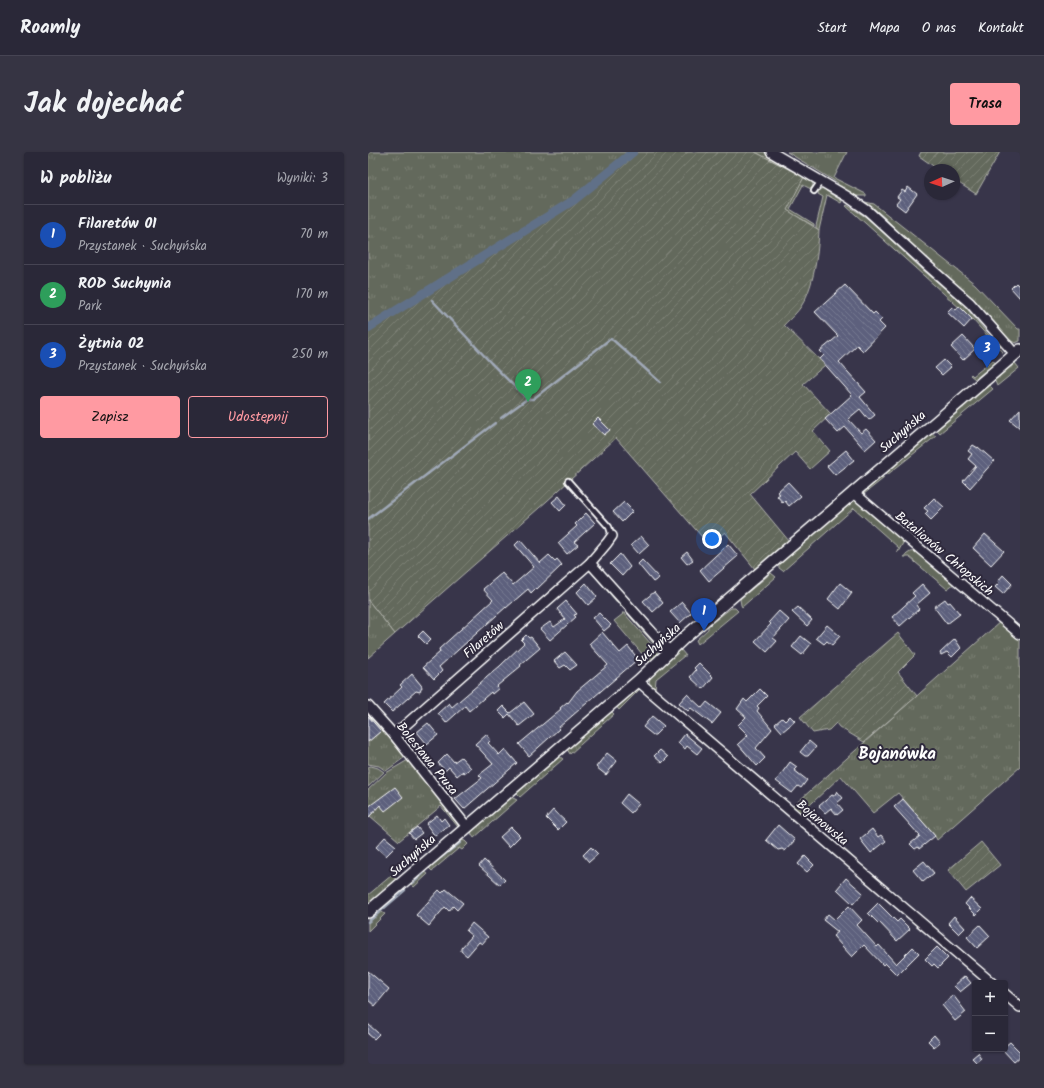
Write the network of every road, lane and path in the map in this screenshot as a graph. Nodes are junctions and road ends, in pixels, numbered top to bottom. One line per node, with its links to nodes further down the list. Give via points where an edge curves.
1 (771, 152): 2 (street)
2 (821, 181): 3 (lane); 4 (street, via 877,219 970,303)
3 (814, 191)
4 (1017, 352): 6 (street, Suchyńska)
5 (568, 481): 7 (lane, via 608,527)
6 (853, 492): 9 (street, Batalionów Chłopskich); 10 (street, Suchyńska)
7 (612, 536): 8 (street, Filaretów)
8 (590, 563): 10 (street); 13 (street, Filaretów)
9 (1020, 634)
10 (669, 651): 11 (street, Suchyńska)
11 (638, 680): 14 (street, Suchyńska); 16 (street, Bojanowska)
12 (368, 706): 13 (street, Bolesława Prusa)
13 (394, 735): 14 (street, Bolesława Prusa)
14 (467, 827): 15 (street, Suchyńska)
15 (368, 912)
16 (988, 980)
17 (1008, 997): 18 (street)
18 (1020, 1007)

